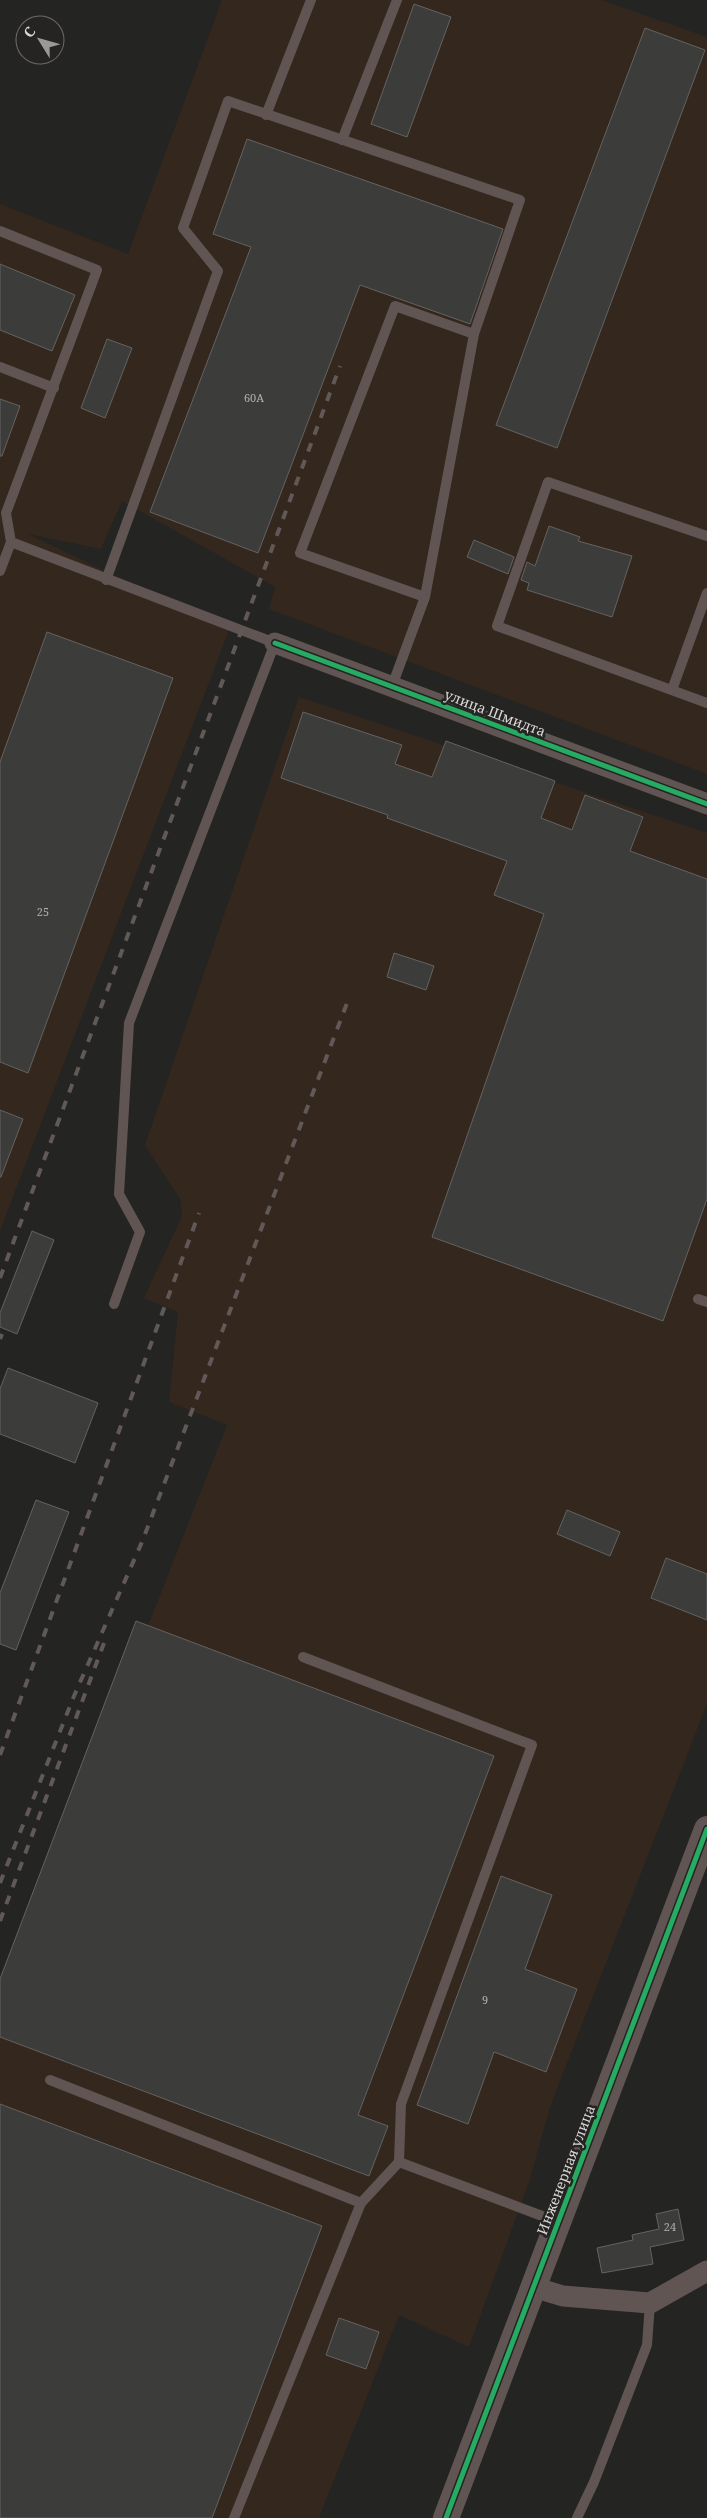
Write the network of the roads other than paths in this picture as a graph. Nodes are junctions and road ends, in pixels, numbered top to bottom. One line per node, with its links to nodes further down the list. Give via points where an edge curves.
1 (311, 0): 3 (lane)
2 (397, 0): 4 (lane)
3 (266, 115): 4 (lane); 12 (lane, via 228,101 183,228 218,271)
4 (342, 140): 6 (lane, via 520,200)
5 (0, 231): 8 (lane, via 97,270)
6 (474, 334): 14 (lane); 14 (lane, via 395,306 300,553)
7 (0, 367): 8 (lane)
8 (54, 388): 10 (lane, via 6,514)
9 (707, 536): 17 (lane, via 548,482 497,626)
10 (11, 542): 11 (lane); 12 (lane)
11 (0, 571)
12 (106, 580): 15 (lane)
13 (707, 593): 17 (lane)
14 (425, 597): 16 (lane)
15 (275, 644): 16 (street, улица Шмидта); 20 (lane, via 129,1023 119,1194 140,1232)
16 (392, 686): 19 (street, улица Шмидта)
17 (672, 690): 18 (lane)
18 (707, 703)
19 (707, 804)
20 (114, 1304)
21 (303, 1657): 24 (lane, via 532,1746 401,2104)
22 (707, 1829): 26 (street, Инженерная улица)
23 (50, 2080): 25 (lane)
24 (399, 2162): 25 (lane); 26 (lane)
25 (361, 2203): 30 (lane)
26 (558, 2223): 28 (street, Инженерная улица)
27 (707, 2272): 29 (street)
28 (533, 2287): 29 (street, via 563,2296); 31 (street, Инженерная улица)
29 (650, 2303): 32 (lane, via 647,2345)
30 (234, 2518)
31 (446, 2518)
32 (577, 2518)

